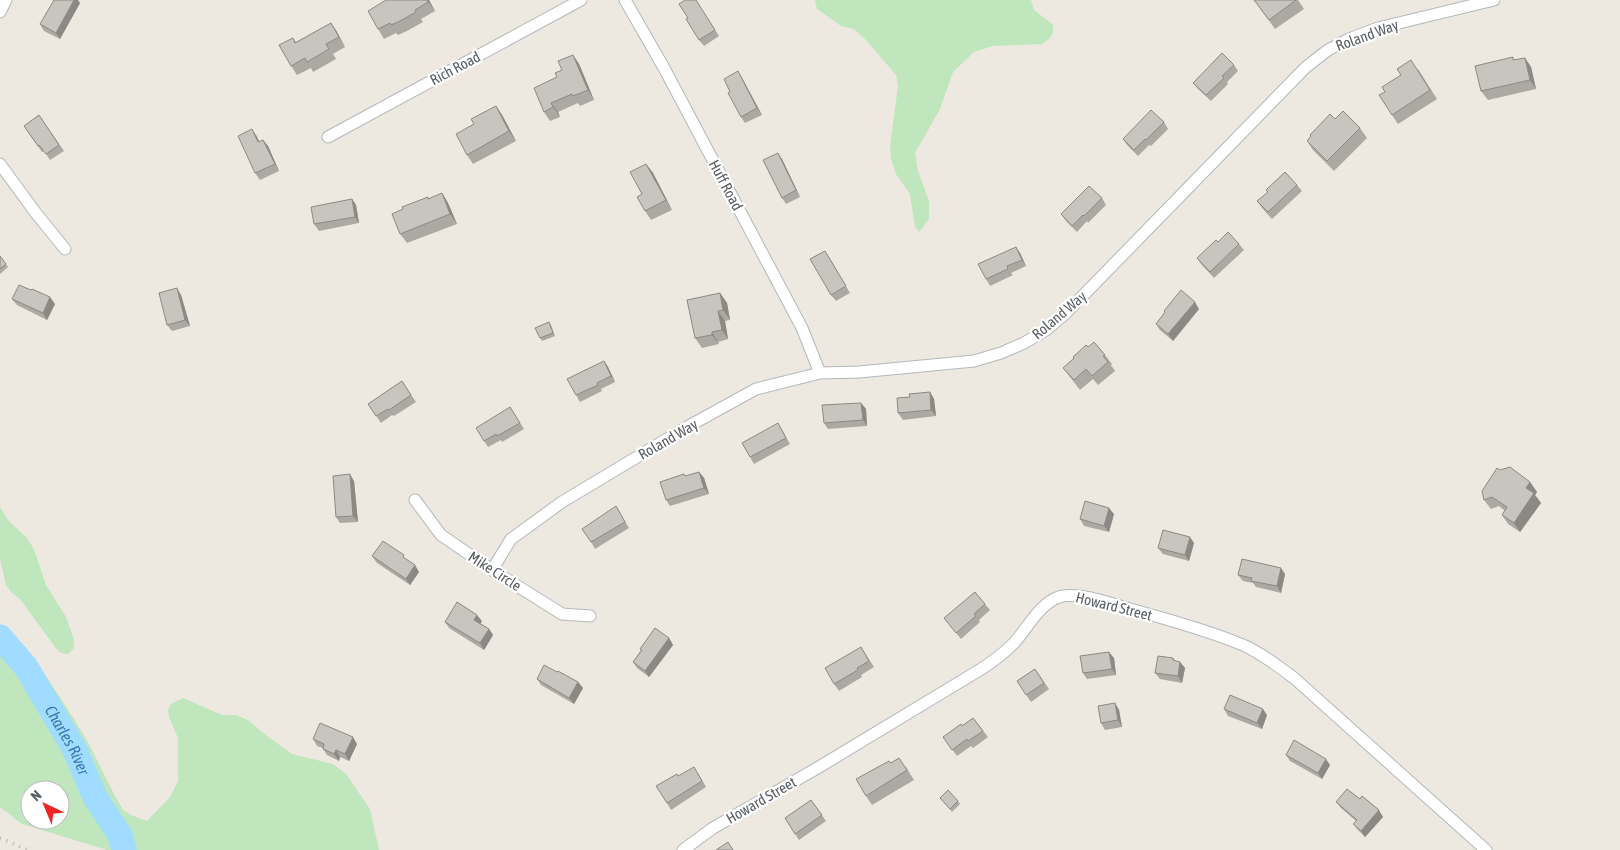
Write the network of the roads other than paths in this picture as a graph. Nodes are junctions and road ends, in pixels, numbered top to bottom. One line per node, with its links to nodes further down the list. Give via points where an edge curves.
1 (6, 0): 5 (street)
2 (581, 0): 6 (street, Rich Road)
3 (625, 0): 9 (street, Huff Road, via 802,328)
4 (1494, 0): 9 (street, Roland Way, via 1378,28 1328,50 1306,67 1067,312 1024,343 974,361)
5 (0, 12)
6 (328, 136)
7 (0, 164): 8 (street)
8 (65, 249)
9 (820, 374): 11 (street, Roland Way, via 756,389 618,468 562,502 511,539)
10 (415, 500): 11 (street, Mike Circle, via 441,534)
11 (492, 570): 12 (street, Mike Circle, via 562,614)
12 (590, 616)
13 (683, 850): 14 (street, Howard Street, via 713,828 978,671 1014,642 1046,604 1058,597 1072,595 1213,634 1244,645 1270,660)
14 (1486, 850)

